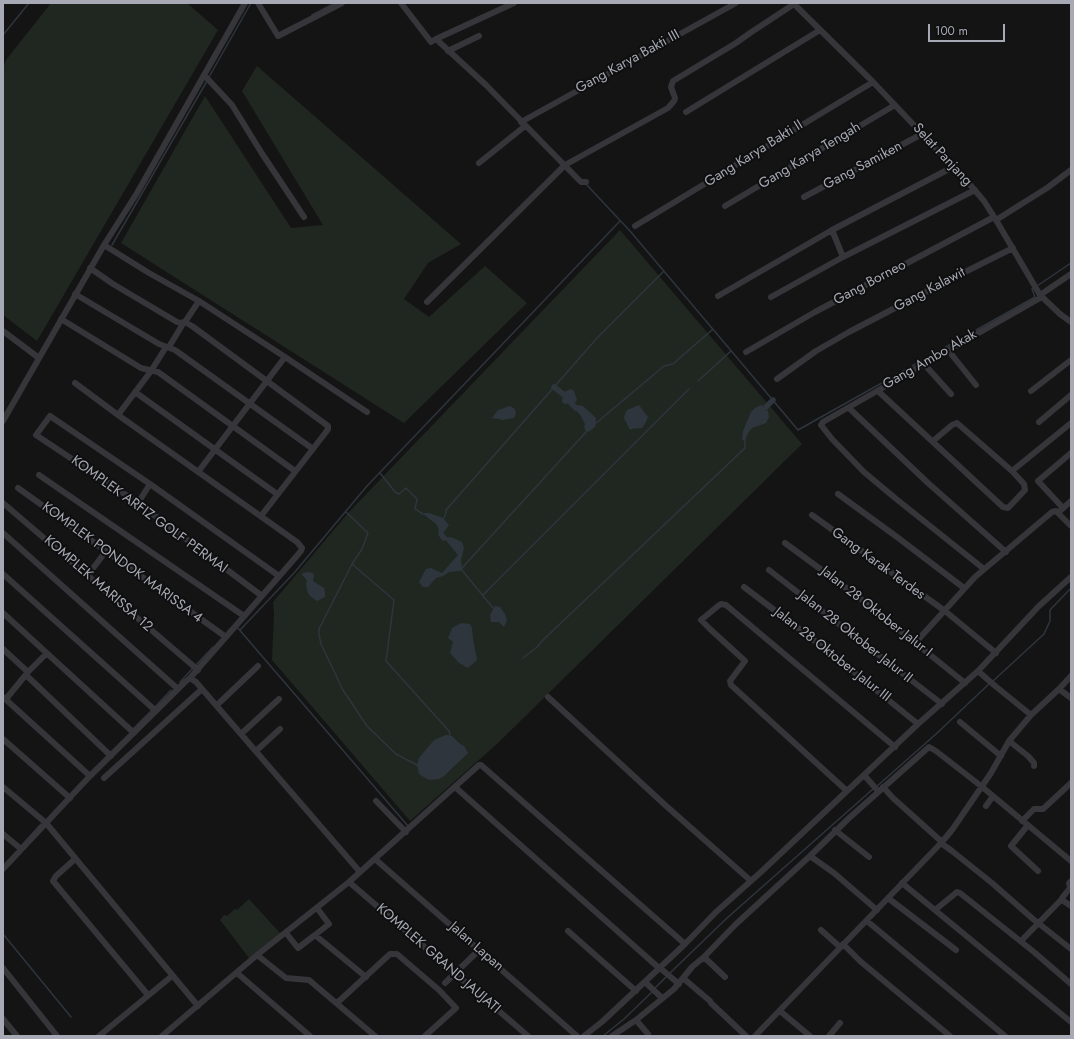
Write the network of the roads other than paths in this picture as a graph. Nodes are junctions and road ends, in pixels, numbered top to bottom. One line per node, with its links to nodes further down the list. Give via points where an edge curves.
1 (245, 3): 12 (street)
2 (258, 3): 3 (street, via 278,36)
3 (342, 3)
4 (401, 3): 10 (street, via 431,42)
5 (514, 3): 10 (street)
6 (736, 3): 16 (street, Gang Karya Bakti III)
7 (794, 4): 8 (street, Selat Panjang); 19 (street, via 673,81 671,87 675,98 668,108)
8 (820, 30): 13 (street, Selat Panjang); 15 (street)
9 (479, 36): 11 (street)
10 (436, 39): 11 (street)
11 (450, 50): 16 (street)
12 (204, 75): 26 (street, via 232,105); 30 (street, via 137,193)
13 (873, 82): 14 (street, Selat Panjang); 28 (street, Gang Karya Bakti II)
14 (894, 105): 17 (street, Selat Panjang); 25 (street, Gang Karya Tengah)
15 (686, 112)
16 (523, 122): 18 (street, Gang Karya Bakti III); 19 (street)
17 (922, 134): 20 (street, Selat Panjang); 24 (street, Gang Samiken)
18 (479, 163)
19 (565, 165): 22 (street, via 580,181); 40 (street)
20 (953, 167): 23 (street, Selat Panjang); 29 (street)
21 (1071, 170): 27 (street, Gang Borneo, via 1047,188)
22 (586, 182)
23 (975, 190): 27 (street, Selat Panjang); 32 (street)
24 (804, 197)
25 (724, 206)
26 (304, 217)
27 (995, 218): 31 (street, Selat Panjang); 47 (street, Gang Borneo, via 815,312)
28 (635, 226)
29 (832, 230): 32 (street); 37 (street)
30 (104, 245): 33 (street); 39 (street)
31 (1013, 248): 35 (street, Selat Panjang); 53 (street, Gang Kalawit, via 849,332 816,351)
32 (843, 257): 38 (street)
33 (90, 268): 36 (street); 42 (street, via 167,316 180,323)
34 (1071, 274): 35 (street, Gang Ambo Akak)
35 (1038, 292): 43 (street, Selat Panjang); 46 (street, Gang Ambo Akak)
36 (75, 294): 41 (street); 45 (street)
37 (718, 296)
38 (771, 297)
39 (199, 301): 42 (street); 48 (street)
40 (427, 302)
41 (61, 319): 49 (street); 52 (street, via 141,368)
42 (185, 322): 45 (street); 54 (street)
43 (1071, 322)
44 (3, 331): 49 (street)
45 (167, 347): 52 (street); 62 (street, via 184,355)
46 (948, 350): 51 (street, Gang Ambo Akak); 56 (street)
47 (746, 352)
48 (285, 357): 54 (street); 64 (street)
49 (39, 358): 66 (street)
50 (1071, 360): 58 (street)
51 (924, 364): 57 (street, Gang Ambo Akak); 60 (street)
52 (151, 371): 59 (street); 69 (street, via 158,372)
53 (777, 379)
54 (267, 381): 62 (street); 72 (street, via 328,426)
55 (75, 383): 65 (street)
56 (976, 385)
57 (878, 391): 63 (street, Gang Ambo Akak); 70 (street)
58 (1031, 391)
59 (135, 392): 65 (street); 71 (street)
60 (951, 394)
61 (1071, 395): 67 (street)
62 (250, 404): 69 (street); 72 (street)
63 (849, 408): 92 (street); 94 (street, Gang Ambo Akak, via 823,422 821,426 864,472)
64 (367, 412)
65 (118, 415): 76 (street)
66 (3, 421)
67 (1039, 422)
68 (1071, 423): 75 (street)
69 (232, 426): 71 (street); 74 (street)
70 (933, 441): 75 (street, via 957,423); 75 (street, via 1005,508 1008,508 1026,487)
71 (215, 449): 76 (street); 80 (street)
72 (313, 449): 74 (street)
73 (1071, 453): 85 (street, via 1038,481)
74 (295, 471): 80 (street)
75 (1012, 471)
76 (198, 472): 87 (street)
77 (38, 475): 104 (street, KOMPLEK PONDOK MARISSA 4)
78 (150, 484): 84 (street); 84 (street, KOMPLEK ARFIZ GOLF PERMAI, via 50,416 36,435); 97 (street)
79 (18, 488): 91 (street, KOMPLEK PONDOK MARISSA 4)
80 (277, 494): 87 (street)
81 (838, 494): 100 (street)
82 (1071, 501): 85 (street)
83 (3, 503): 96 (street, KOMPLEK MARISSA 12)
84 (138, 503): 101 (street, KOMPLEK ARFIZ GOLF PERMAI)
85 (1060, 510): 88 (street); 92 (street, via 1052,512)
86 (812, 515): 102 (street, Gang Karak Terdes)
87 (261, 516): 97 (street, via 302,547)
88 (1071, 526)
89 (3, 533): 117 (street, KOMPLEK MARISSA 12)
90 (785, 544): 106 (street, Jalan 28 Oktober Jalur I, via 856,594)
91 (106, 551): 96 (street); 105 (street, KOMPLEK PONDOK MARISSA 4)
92 (1006, 552): 94 (street)
93 (769, 570): 124 (street, Jalan 28 Oktober Jalur II)
94 (984, 570): 100 (street)
95 (3, 574): 126 (street)
96 (88, 575): 111 (street, KOMPLEK MARISSA 12)
97 (279, 576): 101 (street)
98 (1071, 577): 108 (street, via 1039,606)
99 (744, 587): 129 (street, Jalan 28 Oktober Jalur III)
100 (964, 588): 102 (street)
101 (262, 596): 104 (street)
102 (945, 611): 106 (street); 108 (street, Gang Karak Terdes)
103 (3, 613): 109 (street)
104 (244, 616): 105 (street)
105 (226, 637): 111 (street)
106 (916, 642): 116 (street, Jalan 28 Oktober Jalur I)
107 (3, 649): 112 (street)
108 (996, 653): 113 (street)
109 (46, 654): 112 (street); 131 (street)
110 (258, 666): 125 (street)
111 (196, 668): 115 (street)
112 (27, 673): 120 (street); 137 (street)
113 (981, 673): 116 (street); 127 (street)
114 (1071, 676): 119 (street)
115 (190, 678): 117 (street); 118 (street)
116 (965, 683): 124 (street)
117 (178, 689): 126 (street)
118 (202, 689): 125 (street); 142 (street)
119 (1059, 689): 122 (street); 127 (street)
120 (4, 697): 141 (street)
121 (548, 697): 169 (street)
122 (1071, 698)
123 (279, 699): 132 (street)
124 (942, 704): 129 (street)
125 (217, 705): 132 (street)
126 (156, 711): 131 (street)
127 (1031, 715): 134 (street)
128 (960, 722): 138 (street)
129 (918, 724): 135 (street)
130 (280, 729): 136 (street)
131 (134, 733): 137 (street)
132 (241, 734): 136 (street)
133 (3, 739): 150 (street)
134 (1009, 741): 138 (street); 139 (street, via 1028,756)
135 (895, 747): 140 (street); 148 (street, via 726,605 721,604 701,620 745,661 730,683)
136 (256, 751): 167 (street)
137 (111, 756): 141 (street)
138 (1001, 756): 144 (street)
139 (1034, 766)
140 (864, 775): 147 (street); 148 (street)
141 (90, 776): 150 (street)
142 (104, 778)
143 (1071, 783): 153 (street, via 1043,809 1034,809)
144 (981, 786): 147 (street, via 930,747); 149 (street); 159 (street)
145 (3, 787): 154 (street)
146 (455, 787): 157 (street); 186 (street, via 481,765); 194 (street)
147 (879, 789): 156 (street); 159 (street, via 893,798)
148 (847, 791): 169 (street)
149 (993, 796): 152 (street); 153 (street)
150 (70, 798): 154 (street)
151 (376, 801): 157 (street)
152 (986, 806)
153 (1022, 820): 155 (street)
154 (46, 823): 160 (street); 163 (street)
155 (1028, 825): 165 (street); 168 (street, via 1011,846)
156 (835, 830): 161 (street); 162 (street)
157 (406, 832): 164 (street)
158 (3, 834): 160 (street)
159 (942, 843): 172 (street); 180 (street)
160 (21, 849): 166 (street)
161 (810, 856): 177 (street, via 834,872); 192 (street)
162 (869, 857)
163 (75, 859): 197 (street); 206 (street, via 53,881)
164 (375, 859): 167 (street); 189 (street, Jalan Lapan)
165 (1071, 861)
166 (3, 869)
167 (360, 872): 171 (street)
168 (1038, 872)
169 (751, 881): 186 (street)
170 (1071, 881): 174 (street)
171 (349, 882): 176 (street); 195 (street, KOMPLEK GRAND JAUJATI)
172 (902, 883): 173 (street); 178 (street)
173 (888, 898): 177 (street); 190 (street)
174 (1063, 900): 175 (street); 180 (street)
175 (1071, 906)
176 (316, 908): 183 (street); 184 (street, via 329,924)
177 (877, 910): 179 (street)
178 (935, 910): 185 (street, via 958,892); 213 (street)
179 (867, 921): 187 (street); 232 (street)
180 (1039, 923): 185 (street); 188 (street)
181 (821, 930): 187 (street)
182 (568, 931): 205 (street)
183 (286, 933): 184 (street, via 298,948); 191 (street)
184 (315, 935): 198 (street)
185 (1021, 941): 204 (street)
186 (685, 944): 194 (street)
187 (842, 946): 210 (street); 231 (street)
188 (1071, 949)
189 (479, 950): 195 (street); 224 (street, Jalan Lapan)
190 (956, 950)
191 (257, 956): 196 (street); 208 (street, via 286,978 309,980)
192 (704, 957): 199 (street); 200 (street)
193 (3, 968): 217 (street)
194 (660, 968): 201 (street); 203 (street)
195 (455, 972): 202 (street); 223 (street, KOMPLEK GRAND JAUJATI)
196 (237, 973): 209 (street); 220 (street)
197 (172, 976): 206 (street); 209 (street)
198 (366, 977): 208 (street); 222 (street, via 393,953 440,990 456,1009)
199 (725, 977)
200 (683, 978): 203 (street); 227 (street)
201 (645, 982): 205 (street); 207 (street)
202 (445, 983)
203 (677, 983): 207 (street)
204 (1071, 984)
205 (636, 991): 225 (street)
206 (148, 995): 218 (street)
207 (661, 997): 212 (street)
208 (337, 1003): 221 (street)
209 (198, 1006): 219 (street)
210 (780, 1011): 228 (street); 229 (street)
211 (3, 1019): 216 (street)
212 (636, 1020): 215 (street); 226 (street)
213 (1071, 1022)
214 (840, 1023): 230 (street)
215 (648, 1034)
216 (17, 1036)
217 (57, 1036)
218 (99, 1036)
219 (163, 1036)
220 (310, 1036)
221 (375, 1036)
222 (425, 1036)
223 (528, 1036)
224 (577, 1036)
225 (584, 1036)
226 (612, 1036)
227 (746, 1036)
228 (755, 1036)
229 (810, 1036)
230 (829, 1036)
231 (950, 1036)
232 (1005, 1036)

